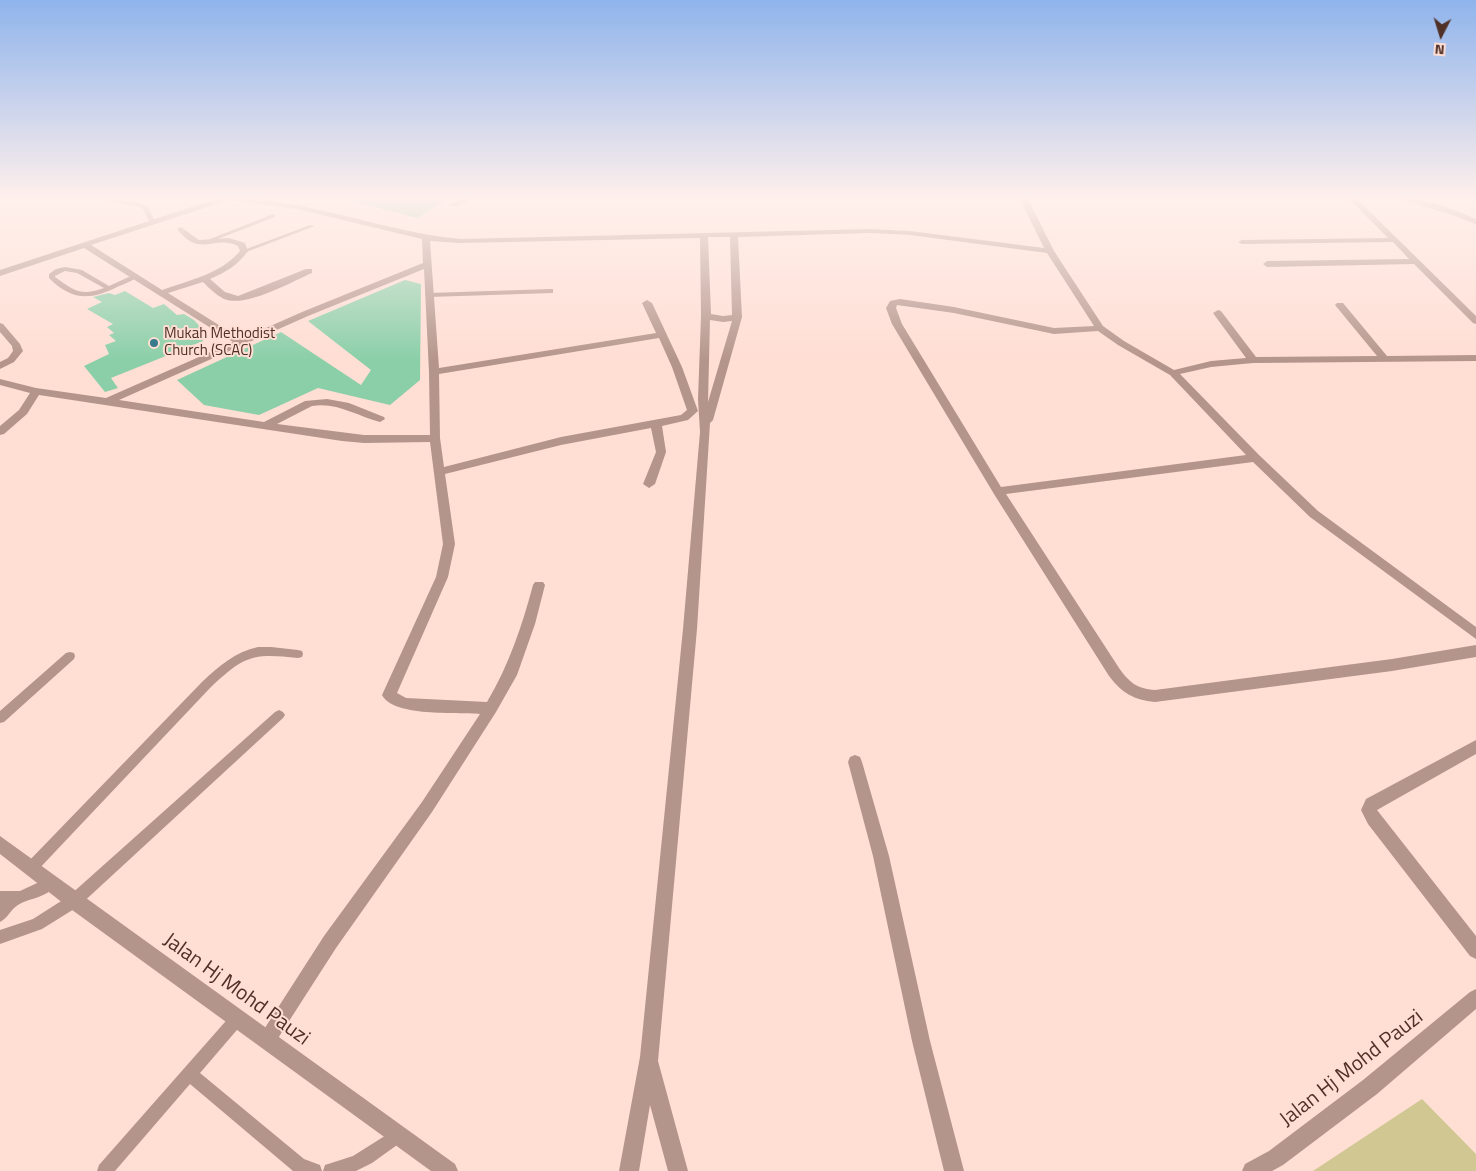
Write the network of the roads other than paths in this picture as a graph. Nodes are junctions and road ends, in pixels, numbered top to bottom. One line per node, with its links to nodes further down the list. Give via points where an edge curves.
1 (244, 251): 15 (street, via 230,265)
2 (1050, 251): 27 (street)
3 (66, 252): 13 (street)
4 (96, 252): 14 (street)
5 (427, 252): 11 (street)
6 (704, 252): 23 (street)
7 (735, 252): 24 (street)
8 (1407, 252): 9 (street)
9 (1416, 261): 10 (street); 25 (street)
10 (1267, 264)
11 (428, 265): 19 (street); 29 (street)
12 (309, 271): 15 (street, via 234,300 225,297)
13 (0, 274)
14 (135, 276): 16 (lane); 18 (street)
15 (204, 278): 18 (street)
16 (108, 288): 16 (lane, via 80,294 69,291 51,275 75,268)
17 (550, 291): 19 (lane)
18 (161, 293): 29 (street)
19 (429, 296): 34 (street)
20 (647, 303): 28 (street)
21 (1340, 305): 32 (street)
22 (1218, 313): 31 (street)
23 (706, 316): 24 (street); 43 (street)
24 (737, 317): 43 (street)
25 (1476, 321)
26 (0, 326): 33 (street, via 18,351)
27 (1100, 328): 35 (street); 48 (street, via 1054,331 927,306 893,303 891,308 897,324)
28 (662, 335): 34 (street); 40 (street, via 693,411 684,418)
29 (239, 342): 38 (street)
30 (1476, 358): 32 (street)
31 (1253, 360): 32 (street); 35 (street, via 1211,364)
32 (1386, 360)
33 (0, 366)
34 (434, 372): 44 (street)
35 (1174, 373): 45 (street)
36 (0, 382): 37 (street)
37 (36, 391): 38 (street); 42 (street, via 23,412)
38 (109, 401): 41 (street)
39 (380, 419): 41 (street, via 316,401)
40 (656, 424): 46 (street, via 561,441); 47 (street, via 660,452)
41 (264, 426): 44 (street, via 364,440)
42 (0, 432)
43 (705, 432): 70 (street)
44 (434, 438): 46 (street)
45 (1255, 458): 48 (street); 50 (street, via 1314,514)
46 (438, 472): 54 (street, via 449,544 447,560 389,695 406,704)
47 (650, 484)
48 (998, 491): 51 (street, via 1114,672 1130,691 1137,694 1161,695)
49 (539, 585): 54 (street, via 510,675)
50 (1476, 634)
51 (1476, 651)
52 (298, 654): 60 (lane, via 262,651 244,655 218,674)
53 (70, 656): 56 (lane)
54 (491, 708): 69 (street, via 427,807 330,942)
55 (278, 715): 63 (lane)
56 (0, 718)
57 (1476, 747): 66 (street, via 1372,804 1369,810)
58 (855, 762): 79 (street, via 881,856 921,1041)
59 (0, 844): 60 (street, Jalan Hj Mohd Pauzi)
60 (31, 868): 61 (street, Jalan Hj Mohd Pauzi)
61 (50, 883): 62 (lane, via 23,898); 63 (street, Jalan Hj Mohd Pauzi)
62 (7, 899): 64 (lane)
63 (74, 901): 65 (lane, via 37,924); 68 (street, Jalan Hj Mohd Pauzi)
64 (0, 915)
65 (0, 937)
66 (1476, 950)
67 (1476, 998): 80 (street, Jalan Hj Mohd Pauzi, via 1370,1087 1276,1158)
68 (238, 1019): 69 (street, Jalan Hj Mohd Pauzi); 71 (lane)
69 (267, 1040): 72 (street, Jalan Hj Mohd Pauzi)
70 (650, 1057): 77 (street); 78 (street, via 654,1086)
71 (190, 1074): 73 (lane); 74 (lane, via 300,1165)
72 (399, 1135): 75 (lane, via 366,1159); 76 (street, Jalan Hj Mohd Pauzi)
73 (105, 1171)
74 (314, 1171)
75 (330, 1171)
76 (448, 1171)
77 (629, 1171)
78 (678, 1171)
79 (954, 1171)
80 (1252, 1171)

